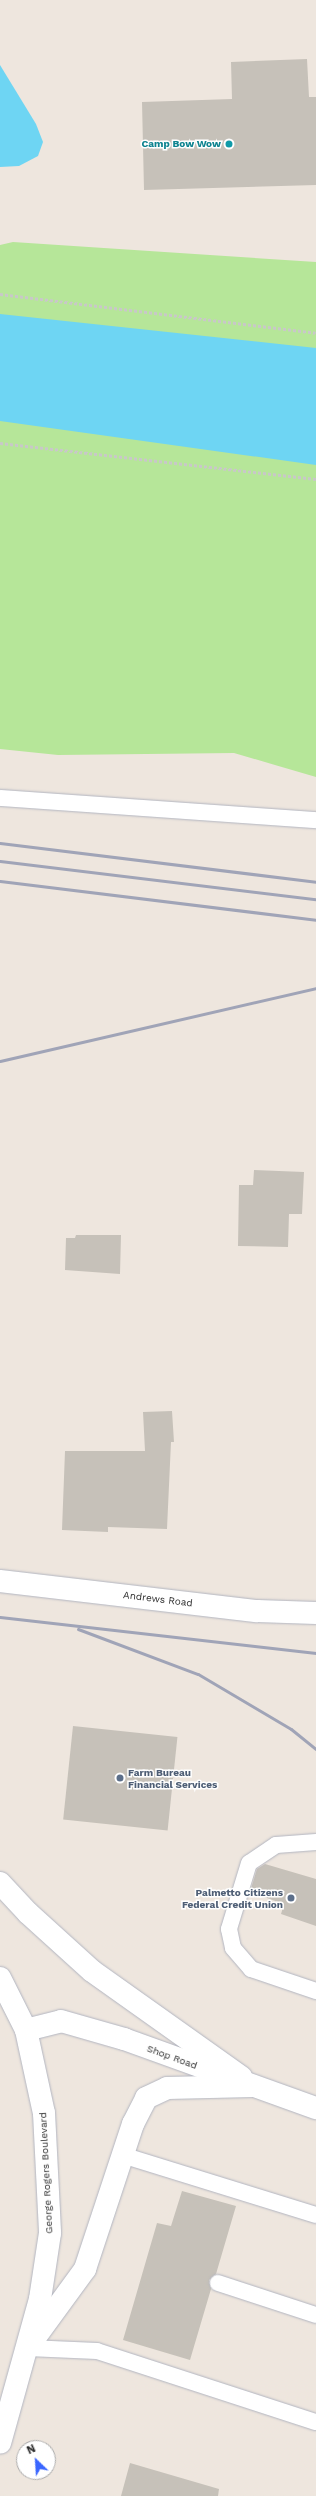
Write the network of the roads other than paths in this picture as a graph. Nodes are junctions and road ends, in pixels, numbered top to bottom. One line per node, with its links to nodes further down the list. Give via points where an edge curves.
1 (0, 798): 2 (lane)
2 (316, 820)
3 (0, 1581): 4 (street, Andrews Road, via 257,1611)
4 (316, 1614)
5 (316, 1842): 8 (lane, via 276,1845 249,1863 229,1929 233,1948 251,1969)
6 (0, 1882): 10 (street, via 28,1913 92,1971)
7 (0, 1978): 9 (street, George Rogers Boulevard)
8 (316, 1991)
9 (26, 2030): 10 (street, Shop Road, via 60,2021 124,2039); 16 (street, George Rogers Boulevard, via 44,2113 50,2233 40,2299)
10 (254, 2086): 11 (street, Shop Road); 12 (street, via 167,2088 146,2098)
11 (316, 2108)
12 (122, 2155): 13 (lane); 16 (street, via 85,2269)
13 (316, 2215)
14 (218, 2283): 15 (lane)
15 (316, 2315)
16 (28, 2348): 17 (lane, via 97,2351); 18 (street, George Rogers Boulevard)
17 (316, 2422)
18 (0, 2443)

